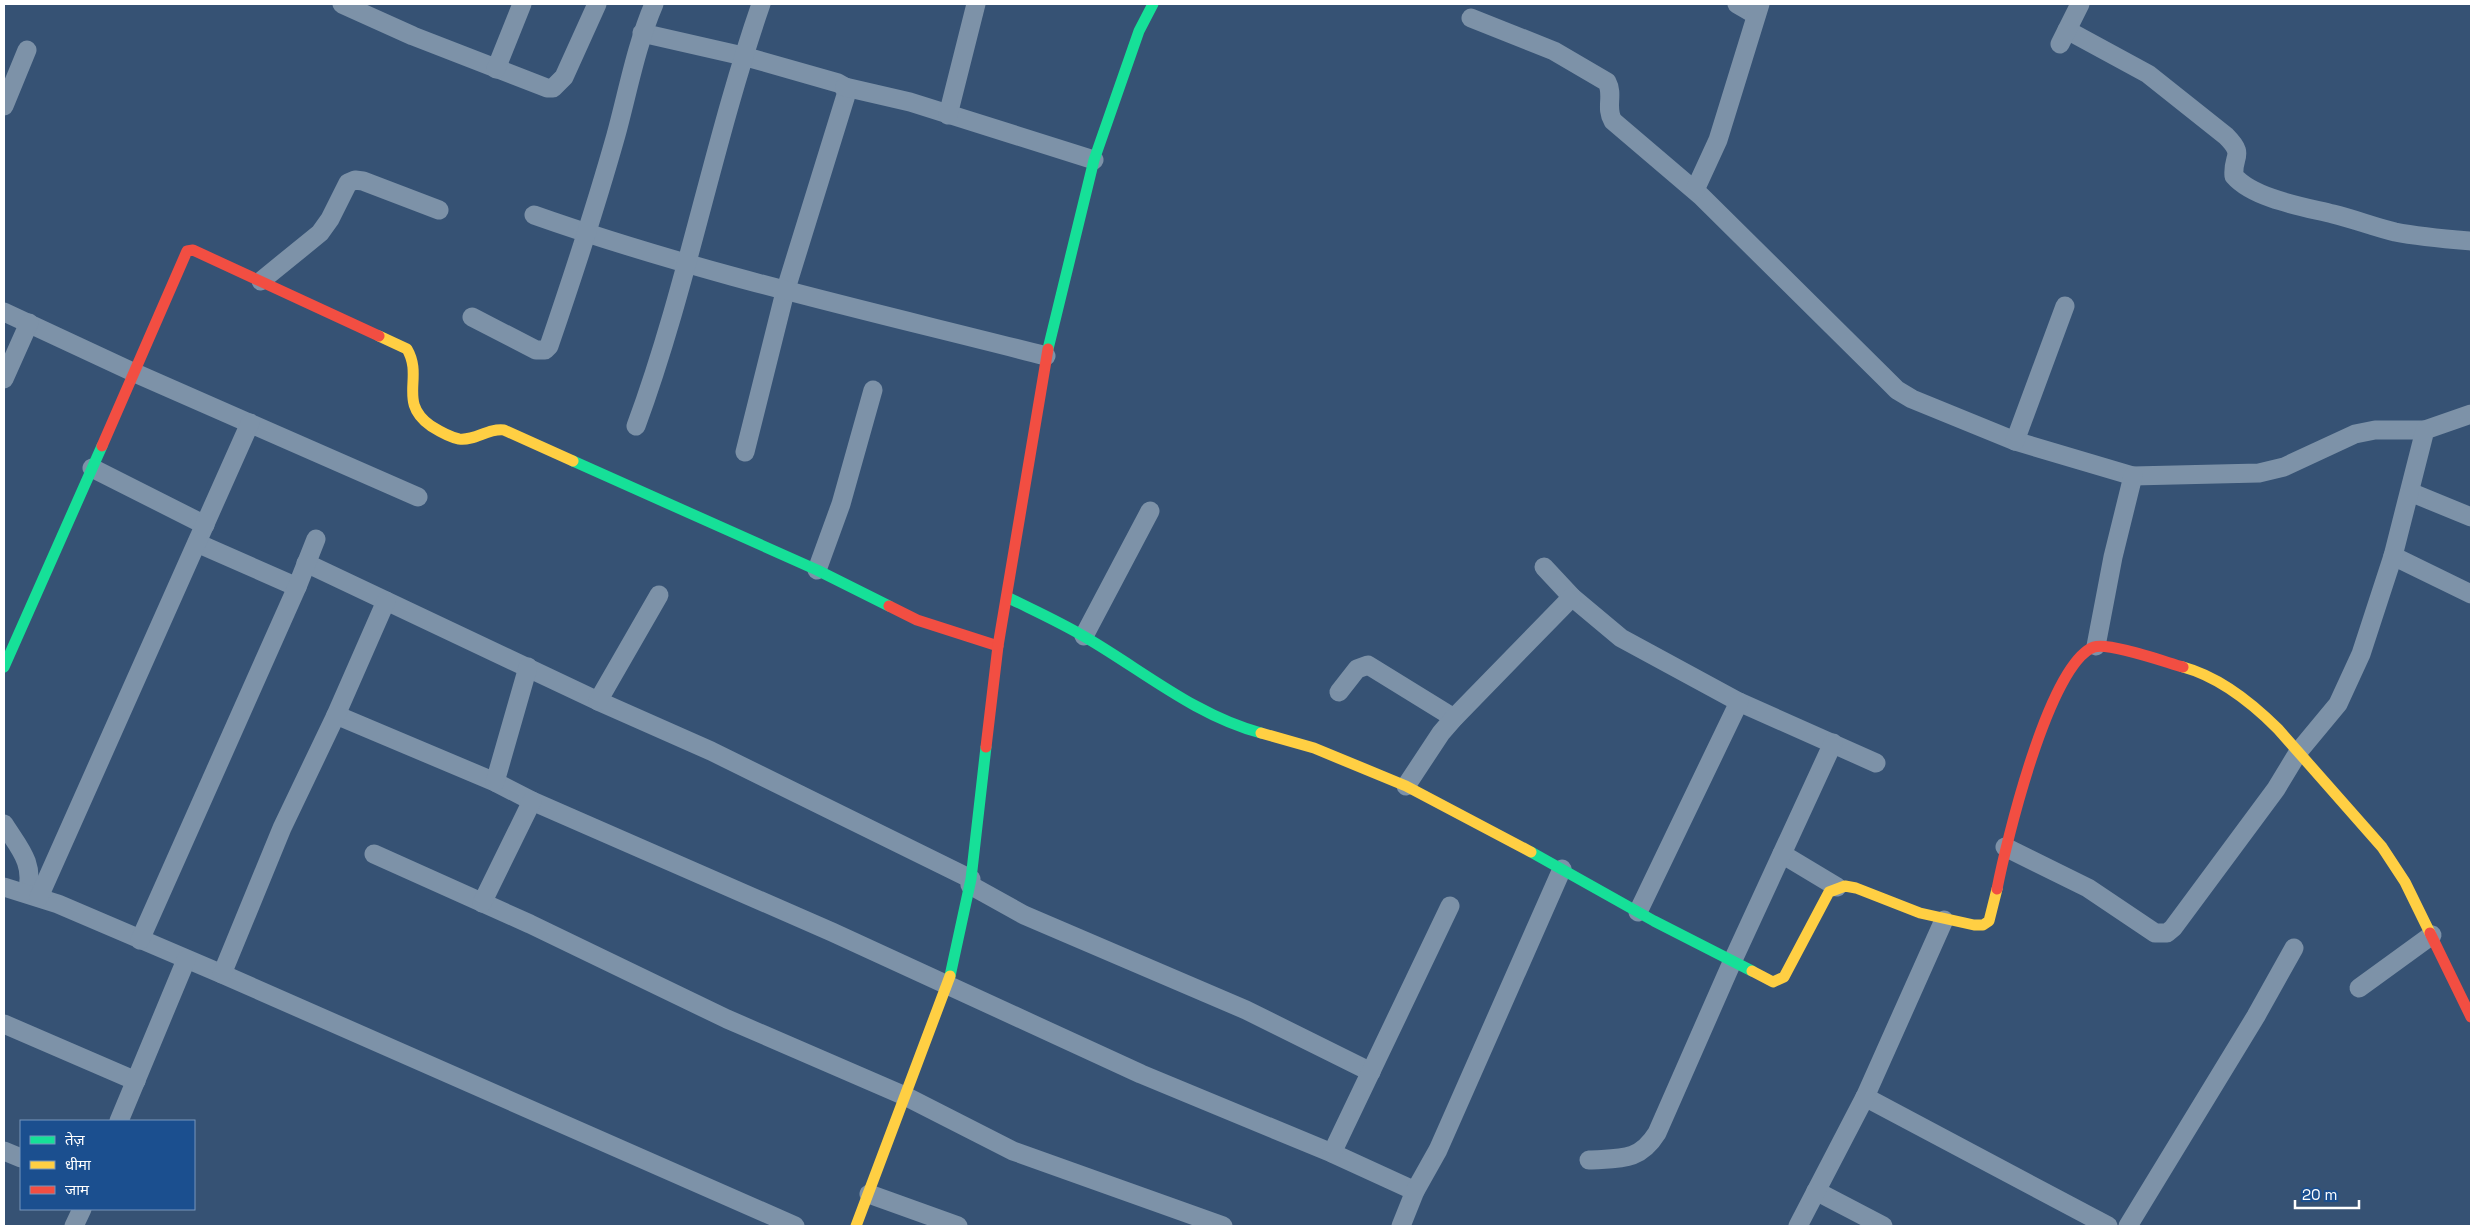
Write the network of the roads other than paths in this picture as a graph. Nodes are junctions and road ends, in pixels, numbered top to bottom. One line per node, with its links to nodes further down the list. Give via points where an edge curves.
1 (342, 4): 15 (street)
2 (522, 4): 15 (street)
3 (597, 4): 15 (street, via 559,84 547,88)
4 (654, 4): 12 (street)
5 (762, 4): 14 (street)
6 (976, 4): 18 (street)
7 (1154, 4): 19 (street, via 1139,31)
8 (1737, 4): 10 (street)
9 (2080, 4): 24 (street, via 2063,37 2148,74 2226,136 2237,147 2234,176 2246,186 2288,205 2395,232)
10 (1758, 10): 20 (street, via 1718,140)
11 (1471, 18): 20 (street, via 1554,51 1600,76 1610,86 1609,114 1614,121)
12 (642, 33): 14 (street); 23 (street)
13 (28, 50): 17 (street)
14 (743, 56): 16 (street); 25 (street)
15 (496, 69)
16 (845, 87): 18 (street, via 910,102); 27 (street, via 846,95)
17 (4, 106)
18 (948, 115): 19 (street)
19 (1094, 160): 32 (street)
20 (1695, 190): 40 (street, via 1897,390)
21 (439, 210): 26 (street, via 363,180 355,180 348,183 320,233)
22 (534, 214): 23 (street)
23 (588, 234): 25 (street); 30 (street, via 545,350 536,350)
24 (2471, 241)
25 (688, 263): 27 (street); 38 (street)
26 (262, 281): 33 (street, via 188,251); 54 (street, via 407,349 416,367 411,392 416,412 447,436 464,441 490,430 504,430)
27 (785, 292): 32 (street); 41 (street)
28 (2065, 306): 40 (street)
29 (4, 312): 31 (street)
30 (472, 317)
31 (29, 323): 33 (street); 34 (street)
32 (1046, 356): 58 (street)
33 (135, 373): 37 (street); 42 (street)
34 (4, 380)
35 (873, 390): 54 (street, via 841,504)
36 (2471, 414): 39 (street)
37 (250, 423): 45 (street); 48 (street)
38 (636, 426)
39 (2425, 430): 43 (street, via 2375,430 2355,434 2284,467 2259,473); 44 (street)
40 (2015, 441): 43 (street)
41 (745, 452)
42 (92, 468): 48 (street); 65 (street)
43 (2133, 476): 63 (street)
44 (2410, 492): 47 (street); 51 (street)
45 (418, 497)
46 (1150, 511): 61 (street)
47 (2471, 517)
48 (205, 525): 50 (street)
49 (316, 539): 52 (street)
50 (197, 543): 55 (street); 85 (street)
51 (2393, 556): 56 (street); 72 (street, via 2350,681 2338,704)
52 (306, 563): 55 (street); 60 (street)
53 (1544, 567): 59 (street)
54 (817, 570): 62 (street, via 916,620)
55 (297, 587): 91 (street)
56 (2471, 594)
57 (659, 595): 67 (street)
58 (1007, 597): 61 (street); 62 (street)
59 (1572, 597): 68 (street, via 1621,638); 70 (street)
60 (386, 601): 64 (street); 69 (street)
61 (1084, 636): 75 (street, via 1188,702 1237,727 1314,748)
62 (998, 646): 82 (street)
63 (2096, 646): 72 (street, via 2112,647 2187,668 2226,686 2260,711); 78 (street, via 2086,651 2060,685 2038,737)
64 (528, 667): 67 (street); 74 (street)
65 (4, 668)
66 (1339, 692): 70 (street, via 1357,669 1368,665)
67 (598, 701): 82 (street, via 711,751)
68 (1739, 702): 71 (street); 88 (street)
69 (336, 715): 74 (street); 95 (street, via 282,828)
70 (1454, 718): 75 (street)
71 (1833, 744): 73 (street); 80 (street)
72 (2299, 751): 78 (street, via 2276,790 2167,934 2155,933 2088,888); 90 (street, via 2382,847 2405,882)
73 (1876, 763)
74 (495, 782): 76 (street)
75 (1406, 786): 81 (street)
76 (532, 801): 86 (street); 96 (street, via 832,932)
77 (4, 824): 85 (street, via 28,863)
78 (2006, 847): 89 (street, via 1989,921 1974,925)
79 (374, 854): 86 (street)
80 (1782, 854): 84 (street); 94 (street)
81 (1562, 869): 88 (street); 109 (street, via 1438,1150)
82 (970, 882): 96 (street); 100 (street, via 1024,915 1246,1010)
83 (4, 887): 85 (street)
84 (1837, 887): 89 (street, via 1856,888); 94 (street, via 1829,892 1779,981 1767,979)
85 (33, 895): 91 (street)
86 (482, 903): 102 (street, via 727,1019)
87 (1450, 906): 100 (street)
88 (1638, 912): 94 (street)
89 (1944, 920): 103 (street)
90 (2432, 935): 97 (street); 98 (street)
91 (140, 940): 93 (street)
92 (2294, 948): 122 (street)
93 (186, 960): 95 (street); 101 (street)
94 (1733, 960): 108 (street, via 1649,1146 1639,1154)
95 (222, 974): 114 (street)
96 (947, 987): 102 (street); 106 (street, via 1141,1074)
97 (2359, 988)
98 (2471, 1017)
99 (4, 1024): 101 (street)
100 (1371, 1072): 106 (street)
101 (136, 1081): 104 (street)
102 (905, 1096): 111 (street); 117 (street, via 1013,1151)
103 (1865, 1098): 110 (street); 121 (street)
104 (119, 1120)
105 (4, 1151): 107 (street)
106 (1332, 1153): 109 (street)
107 (20, 1158)
108 (1589, 1160)
109 (1415, 1191): 118 (street)
110 (1816, 1191): 119 (street); 120 (street)
111 (869, 1194): 115 (street); 116 (street)
112 (82, 1210): 113 (street)
113 (74, 1226)
114 (795, 1226)
115 (856, 1226)
116 (958, 1226)
117 (1224, 1226)
118 (1401, 1226)
119 (1798, 1226)
120 (1883, 1226)
121 (2108, 1226)
122 (2128, 1226)

